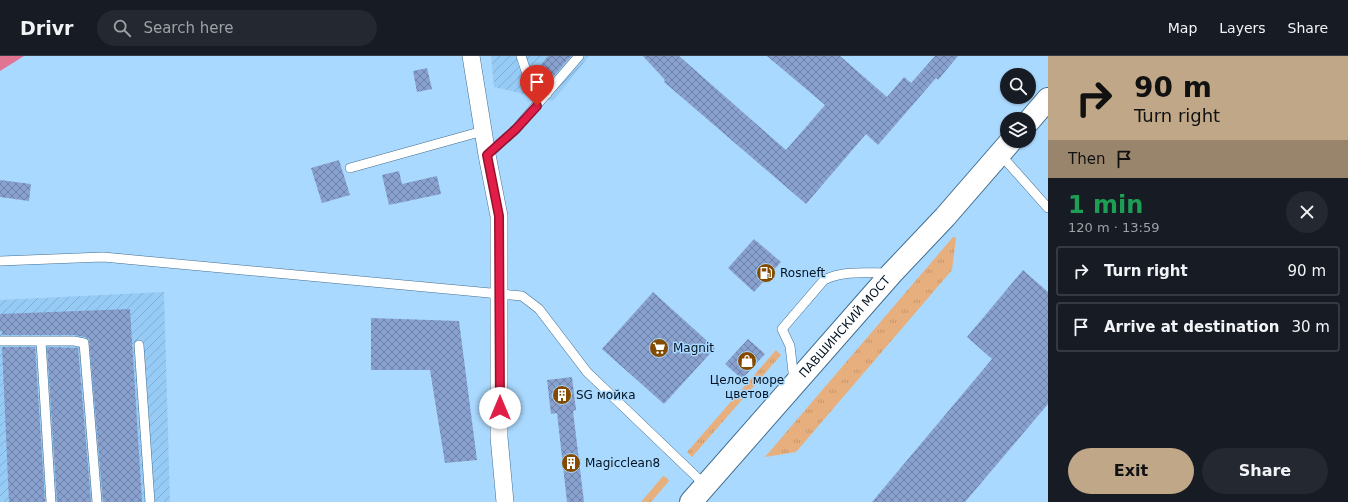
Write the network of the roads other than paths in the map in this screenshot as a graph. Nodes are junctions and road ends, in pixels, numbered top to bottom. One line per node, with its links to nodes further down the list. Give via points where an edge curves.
1 (471, 56): 7 (street)
2 (521, 56): 4 (lane, via 526,71)
3 (579, 56): 4 (lane)
4 (547, 94): 9 (lane, via 516,129)
5 (1048, 99): 6 (main road)
6 (1036, 113)
7 (484, 131): 9 (street); 10 (lane)
8 (1006, 148): 11 (lane, ПАВШИНСКИЙ МОСТ); 13 (main road, ПАВШИНСКИЙ МОСТ)
9 (487, 155): 14 (street, via 499,216)
10 (350, 168)
11 (1048, 208)
12 (0, 261): 14 (lane, via 103,257)
13 (892, 273): 18 (main road, ПАВШИНСКИЙ МОСТ); 18 (lane, via 852,273 833,275 824,280 782,329 790,346)
14 (500, 293): 19 (lane, via 522,296 539,309 587,372); 23 (street, via 499,437)
15 (0, 341): 16 (lane)
16 (41, 341): 20 (lane); 21 (lane, via 80,341 85,345)
17 (139, 345): 22 (lane)
18 (794, 385): 19 (main road, ПАВШИНСКИЙ МОСТ)
19 (705, 485): 24 (main road, ПАВШИНСКИЙ МОСТ)
20 (51, 502)
21 (97, 502)
22 (150, 502)
23 (505, 502)
24 (691, 502)

